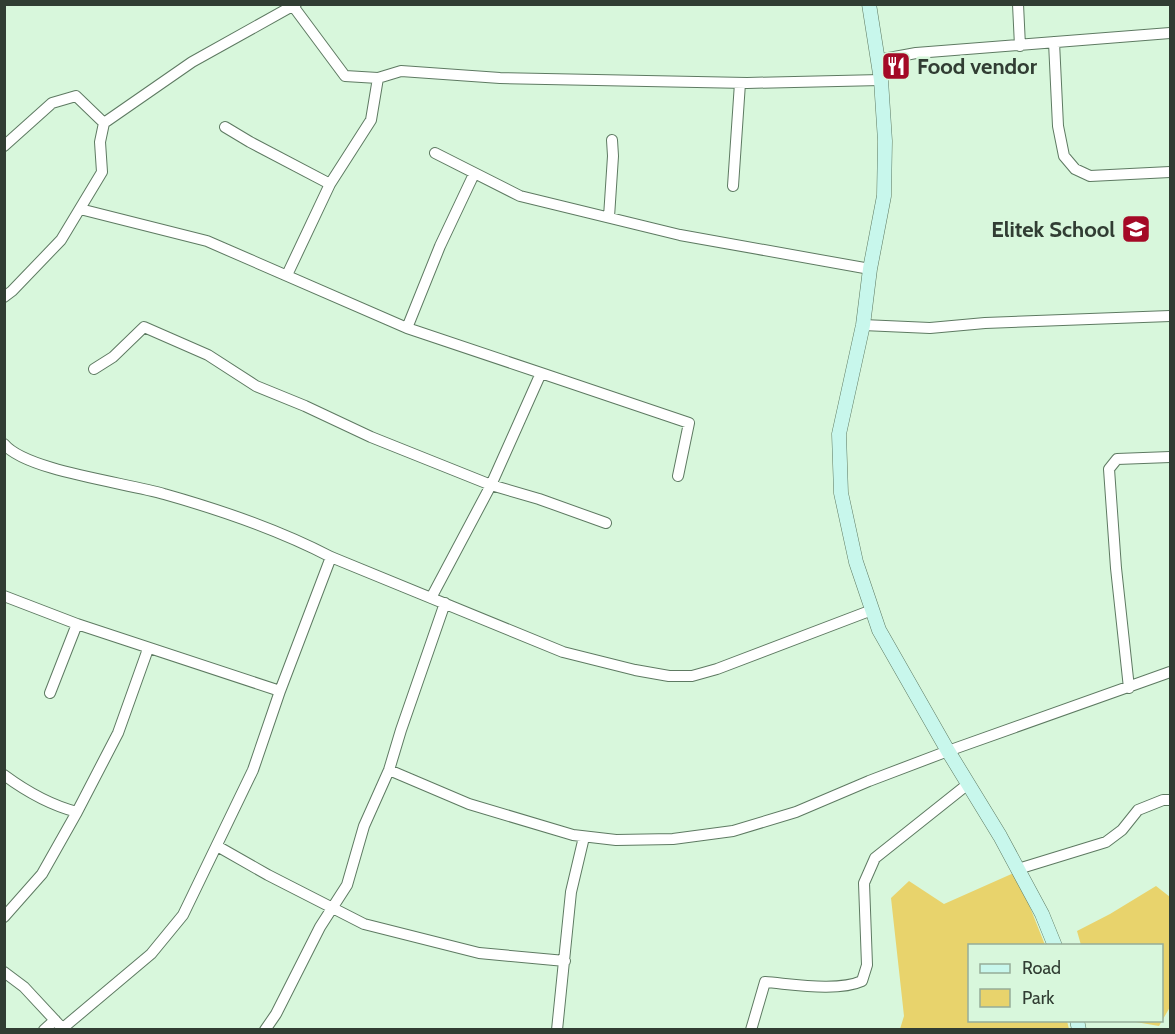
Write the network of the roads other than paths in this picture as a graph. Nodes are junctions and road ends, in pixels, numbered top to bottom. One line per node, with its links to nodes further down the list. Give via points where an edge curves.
1 (869, 4): 7 (main road)
2 (1018, 4): 6 (street)
3 (294, 5): 8 (street, via 345,76); 11 (street, via 192,62)
4 (1170, 33): 5 (street)
5 (1054, 42): 6 (street); 16 (street, via 1058,126 1064,156 1075,169 1090,176)
6 (1020, 46): 7 (street, via 915,53)
7 (878, 60): 9 (main road)
8 (378, 78): 10 (street, via 401,71 500,78); 18 (street, via 371,120)
9 (881, 80): 10 (street); 22 (main road, via 884,196)
10 (740, 82): 19 (street)
11 (104, 123): 14 (street, via 76,96 52,103); 20 (street, via 100,142 102,172)
12 (225, 127): 18 (street)
13 (612, 140): 21 (street)
14 (6, 142)
15 (435, 153): 17 (street)
16 (1170, 172)
17 (474, 174): 21 (street, via 520,196); 27 (street)
18 (330, 184): 23 (street)
19 (733, 186)
20 (80, 209): 23 (street, via 207,241); 24 (street, via 61,240)
21 (609, 217): 22 (street, via 680,235)
22 (870, 269): 26 (main road)
23 (287, 275): 27 (street)
24 (4, 297)
25 (1170, 316): 26 (street, via 930,328)
26 (863, 325): 39 (main road, via 839,446 841,493 856,562)
27 (407, 328): 29 (street)
28 (94, 369): 33 (street, via 144,327 208,355 256,386)
29 (541, 373): 32 (street, via 689,423); 33 (street)
30 (4, 444): 35 (street, via 11,452 51,467 163,494 302,542)
31 (1170, 457): 43 (street, via 1117,459 1109,469)
32 (678, 476)
33 (491, 485): 34 (street); 37 (street)
34 (606, 523)
35 (331, 557): 37 (street); 44 (street)
36 (4, 596): 40 (street)
37 (431, 598): 38 (street)
38 (446, 603): 39 (street, via 563,652 669,676 692,676 717,669); 47 (street)
39 (872, 610): 46 (main road, via 888,648)
40 (77, 624): 41 (street); 45 (street)
41 (148, 648): 44 (street); 51 (street, via 118,733)
42 (1170, 672): 43 (street)
43 (1129, 688): 46 (street)
44 (280, 691): 53 (street, via 253,770)
45 (50, 693)
46 (948, 751): 49 (main road); 52 (street, via 796,812 733,831 673,839)
47 (389, 770): 52 (street, via 469,804); 55 (street, via 364,826 347,885)
48 (4, 775): 51 (street, via 55,807)
49 (968, 784): 54 (main road); 64 (street, via 875,858 864,883 867,965 862,981 853,985 807,986 765,982)
50 (1170, 800): 54 (street, via 1138,810 1106,842)
51 (77, 812): 56 (street, via 42,874)
52 (584, 837): 58 (street, via 571,892)
53 (217, 846): 55 (street); 60 (street, via 183,915 151,954)
54 (1018, 869): 57 (main road)
55 (332, 909): 58 (street, via 364,924 458,949); 62 (street)
56 (4, 917)
57 (1055, 944)
58 (565, 961): 63 (street)
59 (4, 972): 60 (street)
60 (61, 1026): 61 (street)
61 (44, 1029)
62 (265, 1029)
63 (557, 1029)
64 (751, 1029)

